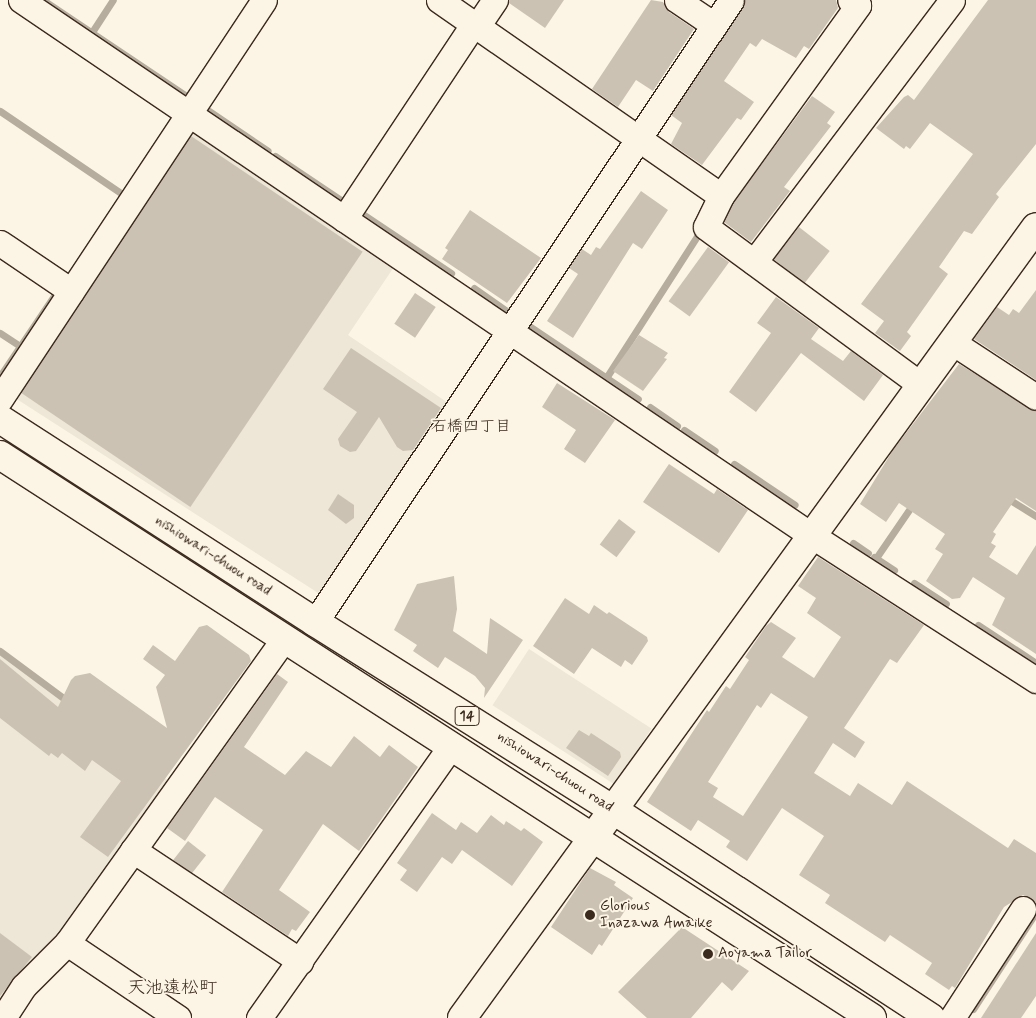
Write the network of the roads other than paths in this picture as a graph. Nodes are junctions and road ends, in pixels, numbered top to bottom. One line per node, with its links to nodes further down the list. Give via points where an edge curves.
1 (20, 0): 11 (street)
2 (264, 0): 11 (street)
3 (439, 0): 10 (street)
4 (495, 0): 10 (street)
5 (677, 0): 9 (street)
6 (731, 0): 9 (street)
7 (850, 0): 13 (street, via 858,5)
8 (952, 0): 17 (street)
9 (714, 25): 12 (street)
10 (475, 27): 12 (street); 14 (street)
11 (189, 114): 14 (street); 18 (street)
12 (639, 139): 13 (street); 19 (street)
13 (721, 196): 17 (street, via 706,227)
14 (344, 219): 19 (street)
15 (1036, 227): 20 (main road)
16 (0, 243): 18 (street)
17 (754, 262): 21 (street)
18 (71, 291): 23 (street)
19 (510, 332): 26 (street); 27 (street)
20 (952, 342): 21 (main road); 22 (street)
21 (921, 385): 26 (main road)
22 (1036, 396)
23 (0, 399)
24 (0, 419): 27 (main road, nishiowari-chuou road / 14)
25 (0, 455): 28 (main road, nishiowari-chuou road / 14)
26 (811, 536): 29 (street); 31 (main road)
27 (315, 622): 31 (main road, nishiowari-chuou road / 14)
28 (284, 639): 30 (main road, nishiowari-chuou road / 14); 33 (street)
29 (1036, 680)
30 (450, 747): 32 (main road, nishiowari-chuou road / 14); 36 (street)
31 (612, 809): 32 (main road); 42 (main road, nishiowari-chuou road / 14)
32 (592, 838): 40 (main road); 41 (main road, nishiowari-chuou road / 14)
33 (133, 850): 35 (street); 36 (street)
34 (1023, 909): 43 (street)
35 (67, 943): 37 (street, via 24,986); 38 (street)
36 (300, 961): 39 (street)
37 (2, 1018)
38 (178, 1018)
39 (259, 1018)
40 (462, 1018)
41 (872, 1018)
42 (930, 1018)
43 (952, 1018)

